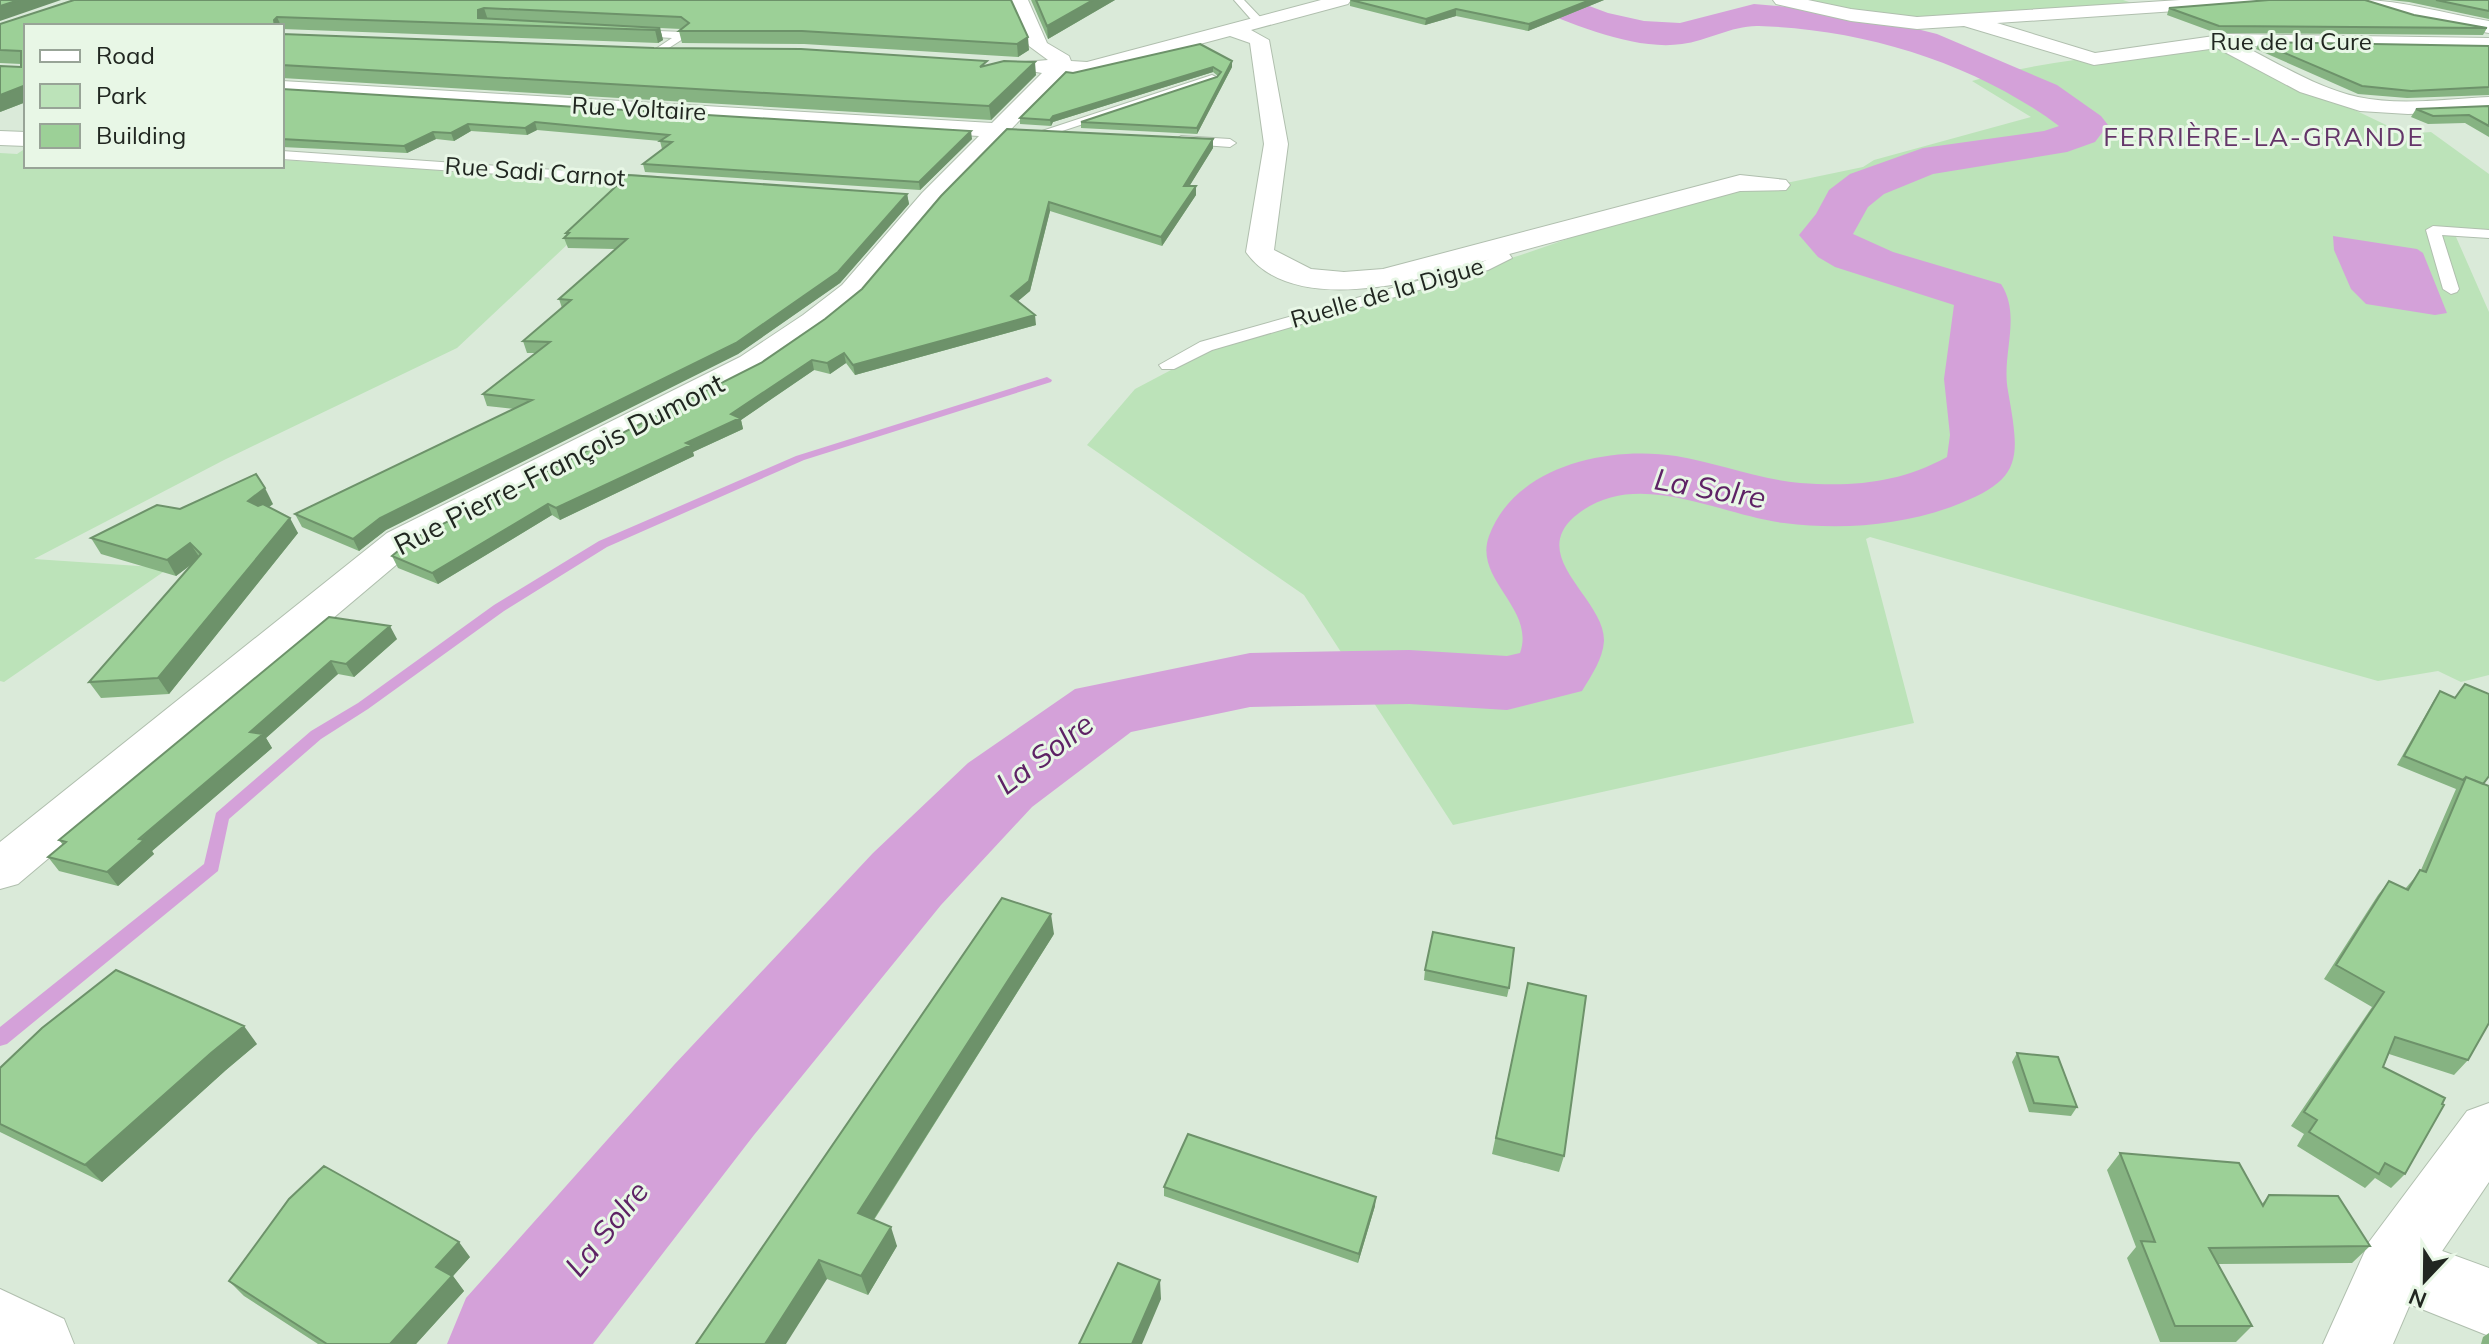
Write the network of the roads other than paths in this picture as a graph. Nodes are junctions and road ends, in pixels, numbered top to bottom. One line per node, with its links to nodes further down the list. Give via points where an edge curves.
1 (997, 0): 7 (street)
2 (1239, 0): 9 (lane)
3 (1342, 0): 9 (street)
4 (1782, 0): 8 (street, via 1890,21)
5 (2264, 0): 8 (street)
6 (2369, 0): 10 (street)
7 (1010, 1): 16 (street, via 1039,46)
8 (1969, 21): 11 (street, Rue de la Cure, via 2094,59)
9 (1248, 27): 16 (street, via 1118,59); 31 (street, via 1259,40 1274,106 1275,157 1260,236 1260,252 1270,262 1314,279 1376,279)
10 (2489, 27)
11 (2216, 40): 13 (street, Rue de la Cure); 20 (street, via 2319,91 2361,104)
12 (617, 42): 14 (street); 14 (lane, via 684,35)
13 (2489, 44)
14 (658, 52): 15 (street)
15 (702, 52)
16 (1072, 63): 17 (street); 21 (street, Rue Pierre-François Dumont, via 1043,87)
17 (1021, 66)
18 (1212, 78): 21 (lane)
19 (284, 87): 21 (street, Rue Voltaire)
20 (2489, 104)
21 (1024, 131): 22 (lane); 34 (street, Rue Pierre-François Dumont, via 923,197 852,291 751,364 401,541)
22 (1092, 135)
23 (0, 138): 24 (street)
24 (24, 139)
25 (1169, 139): 26 (lane)
26 (1230, 143)
27 (284, 155): 28 (lane, Rue Sadi Carnot)
28 (668, 182)
29 (1777, 185): 31 (street, Ruelle de la Digue, via 1740,183)
30 (2489, 234): 32 (lane, via 2433,230)
31 (1498, 248): 33 (lane, Ruelle de la Digue, via 1504,258 1483,267 1206,346)
32 (2451, 289)
33 (1168, 365)
34 (0, 870)
35 (2489, 1131): 36 (street)
36 (2393, 1265): 37 (street); 40 (street)
37 (2489, 1302)
38 (0, 1323): 39 (street)
39 (39, 1344)
40 (2358, 1344)

